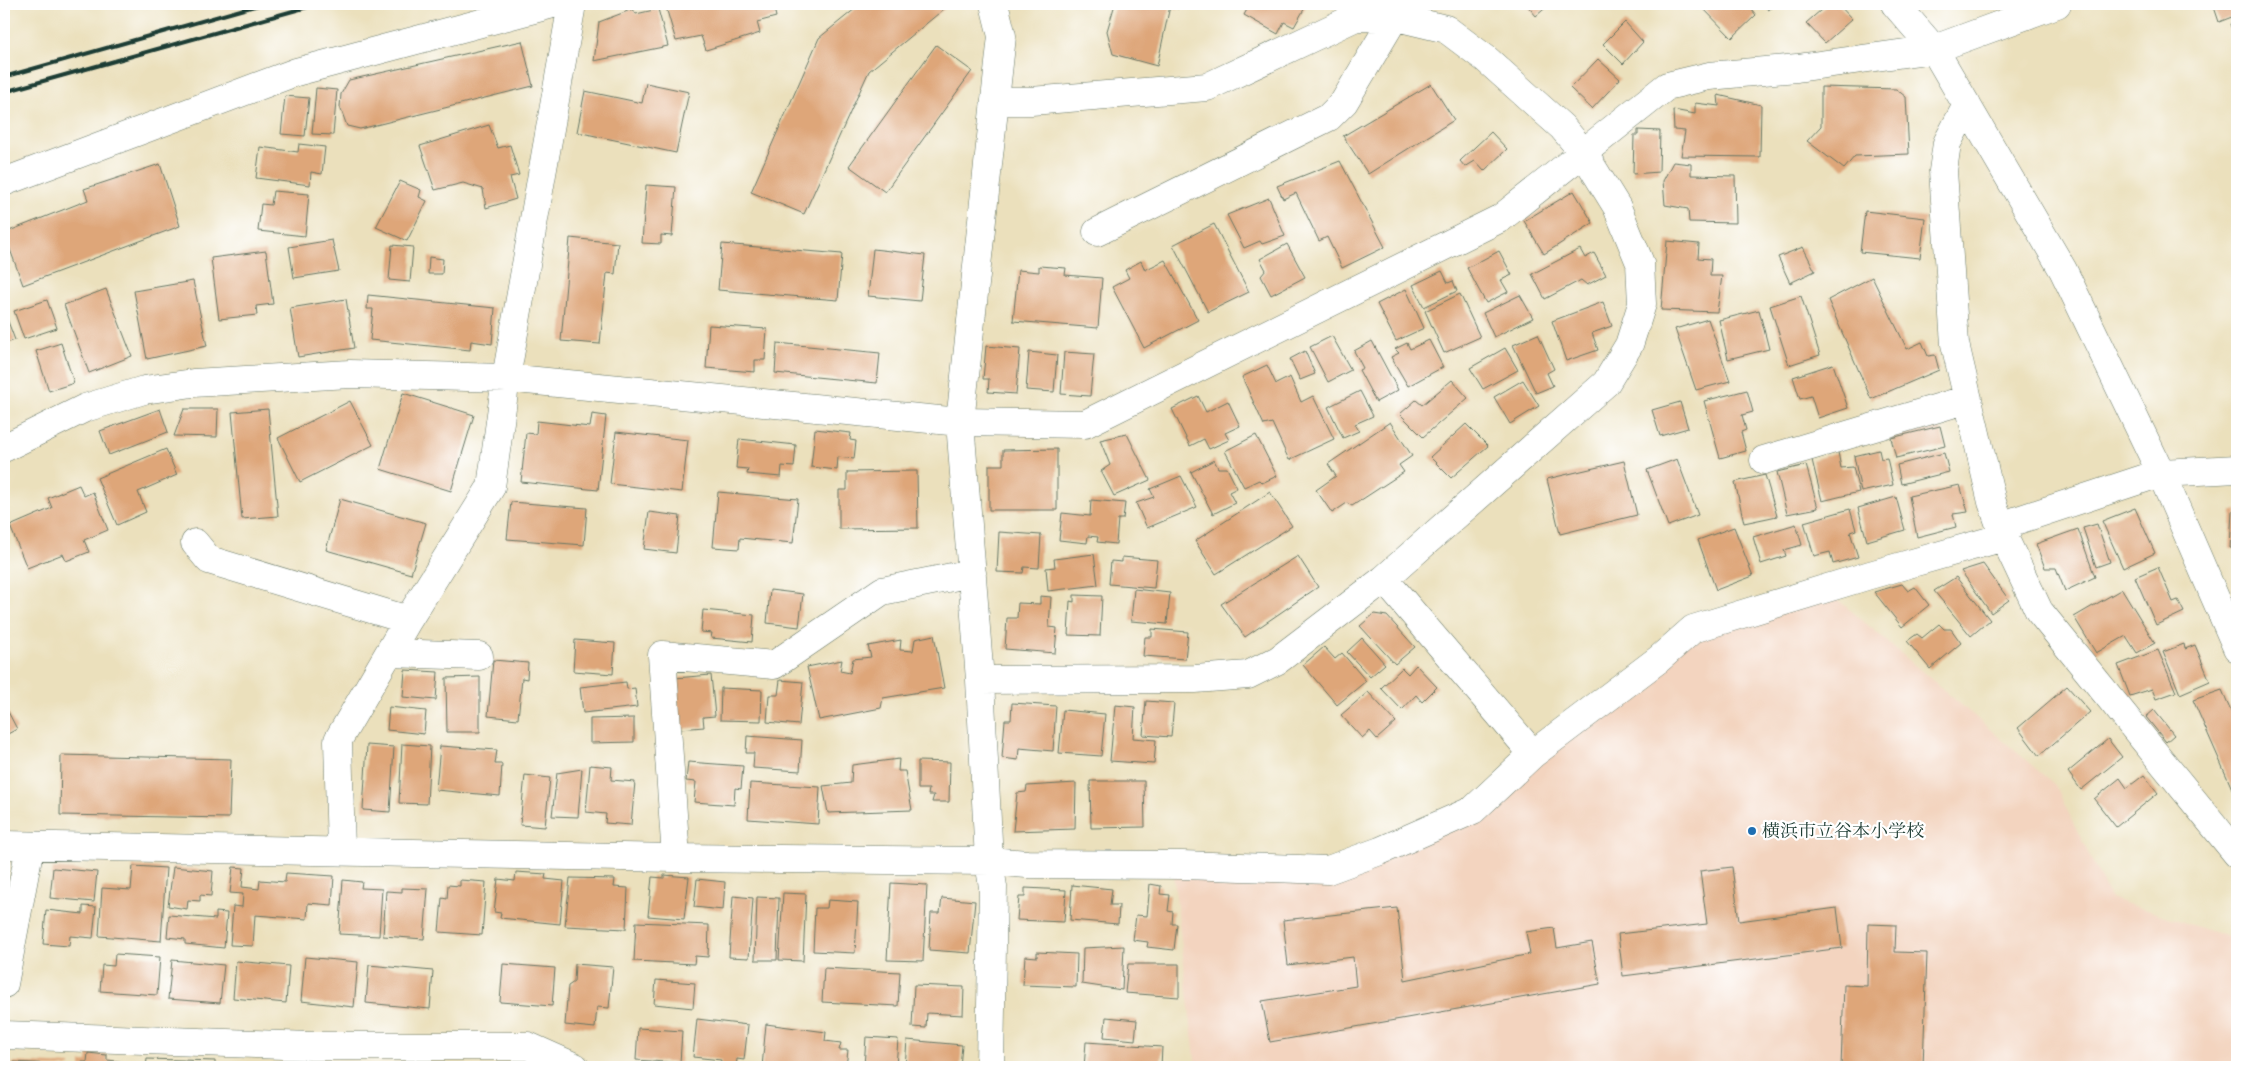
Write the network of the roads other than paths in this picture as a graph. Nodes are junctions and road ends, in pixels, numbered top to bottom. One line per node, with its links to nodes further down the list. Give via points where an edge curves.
1 (553, 4): 11 (street, via 296,72)
2 (572, 4): 13 (street)
3 (994, 4): 8 (street, via 1002,36)
4 (1894, 4): 7 (street)
5 (2057, 4): 7 (street)
6 (1394, 18): 8 (street, via 1356,17 1207,87); 10 (street, via 1446,29 1493,65 1562,127); 12 (street, via 1344,102 1330,117)
7 (1934, 49): 9 (street); 10 (street, via 1709,76 1667,86)
8 (996, 101): 15 (street)
9 (1967, 105): 14 (street, via 1947,143 1943,171 1955,344); 19 (street, via 2063,270)
10 (1583, 152): 15 (street, via 1501,218 1085,424); 23 (street, via 1617,207 1640,263 1642,304 1629,345 1606,384)
11 (4, 182)
12 (1096, 232)
13 (506, 378): 15 (street); 16 (street, via 350,374 144,390 85,408); 24 (street, via 491,487)
14 (1968, 399): 17 (street); 20 (street, via 1992,502)
15 (960, 422): 22 (street)
16 (4, 448)
17 (1764, 460)
18 (2237, 469): 19 (street)
19 (2161, 473): 20 (street, via 2012,522); 25 (street)
20 (2004, 537): 29 (street, via 1692,629 1659,659); 32 (street, via 2039,611)
21 (195, 543): 24 (street, via 209,560)
22 (972, 573): 28 (street); 33 (street, via 882,591 774,665 662,655)
23 (1384, 579): 28 (street, via 1278,660 1248,675 1195,679); 29 (street)
24 (408, 620): 26 (street)
25 (2237, 648)
26 (390, 653): 27 (street); 31 (street, via 338,740)
27 (478, 656)
28 (980, 680): 34 (street)
29 (1533, 754): 34 (street, via 1473,810 1328,870)
30 (17, 845): 31 (street); 35 (street)
31 (341, 851): 33 (street)
32 (2237, 854)
33 (676, 858): 34 (street)
34 (989, 861): 39 (street, via 993,887)
35 (4, 984)
36 (4, 1035): 37 (street)
37 (310, 1057): 38 (street, via 528,1046)
38 (575, 1067)
39 (990, 1067)

